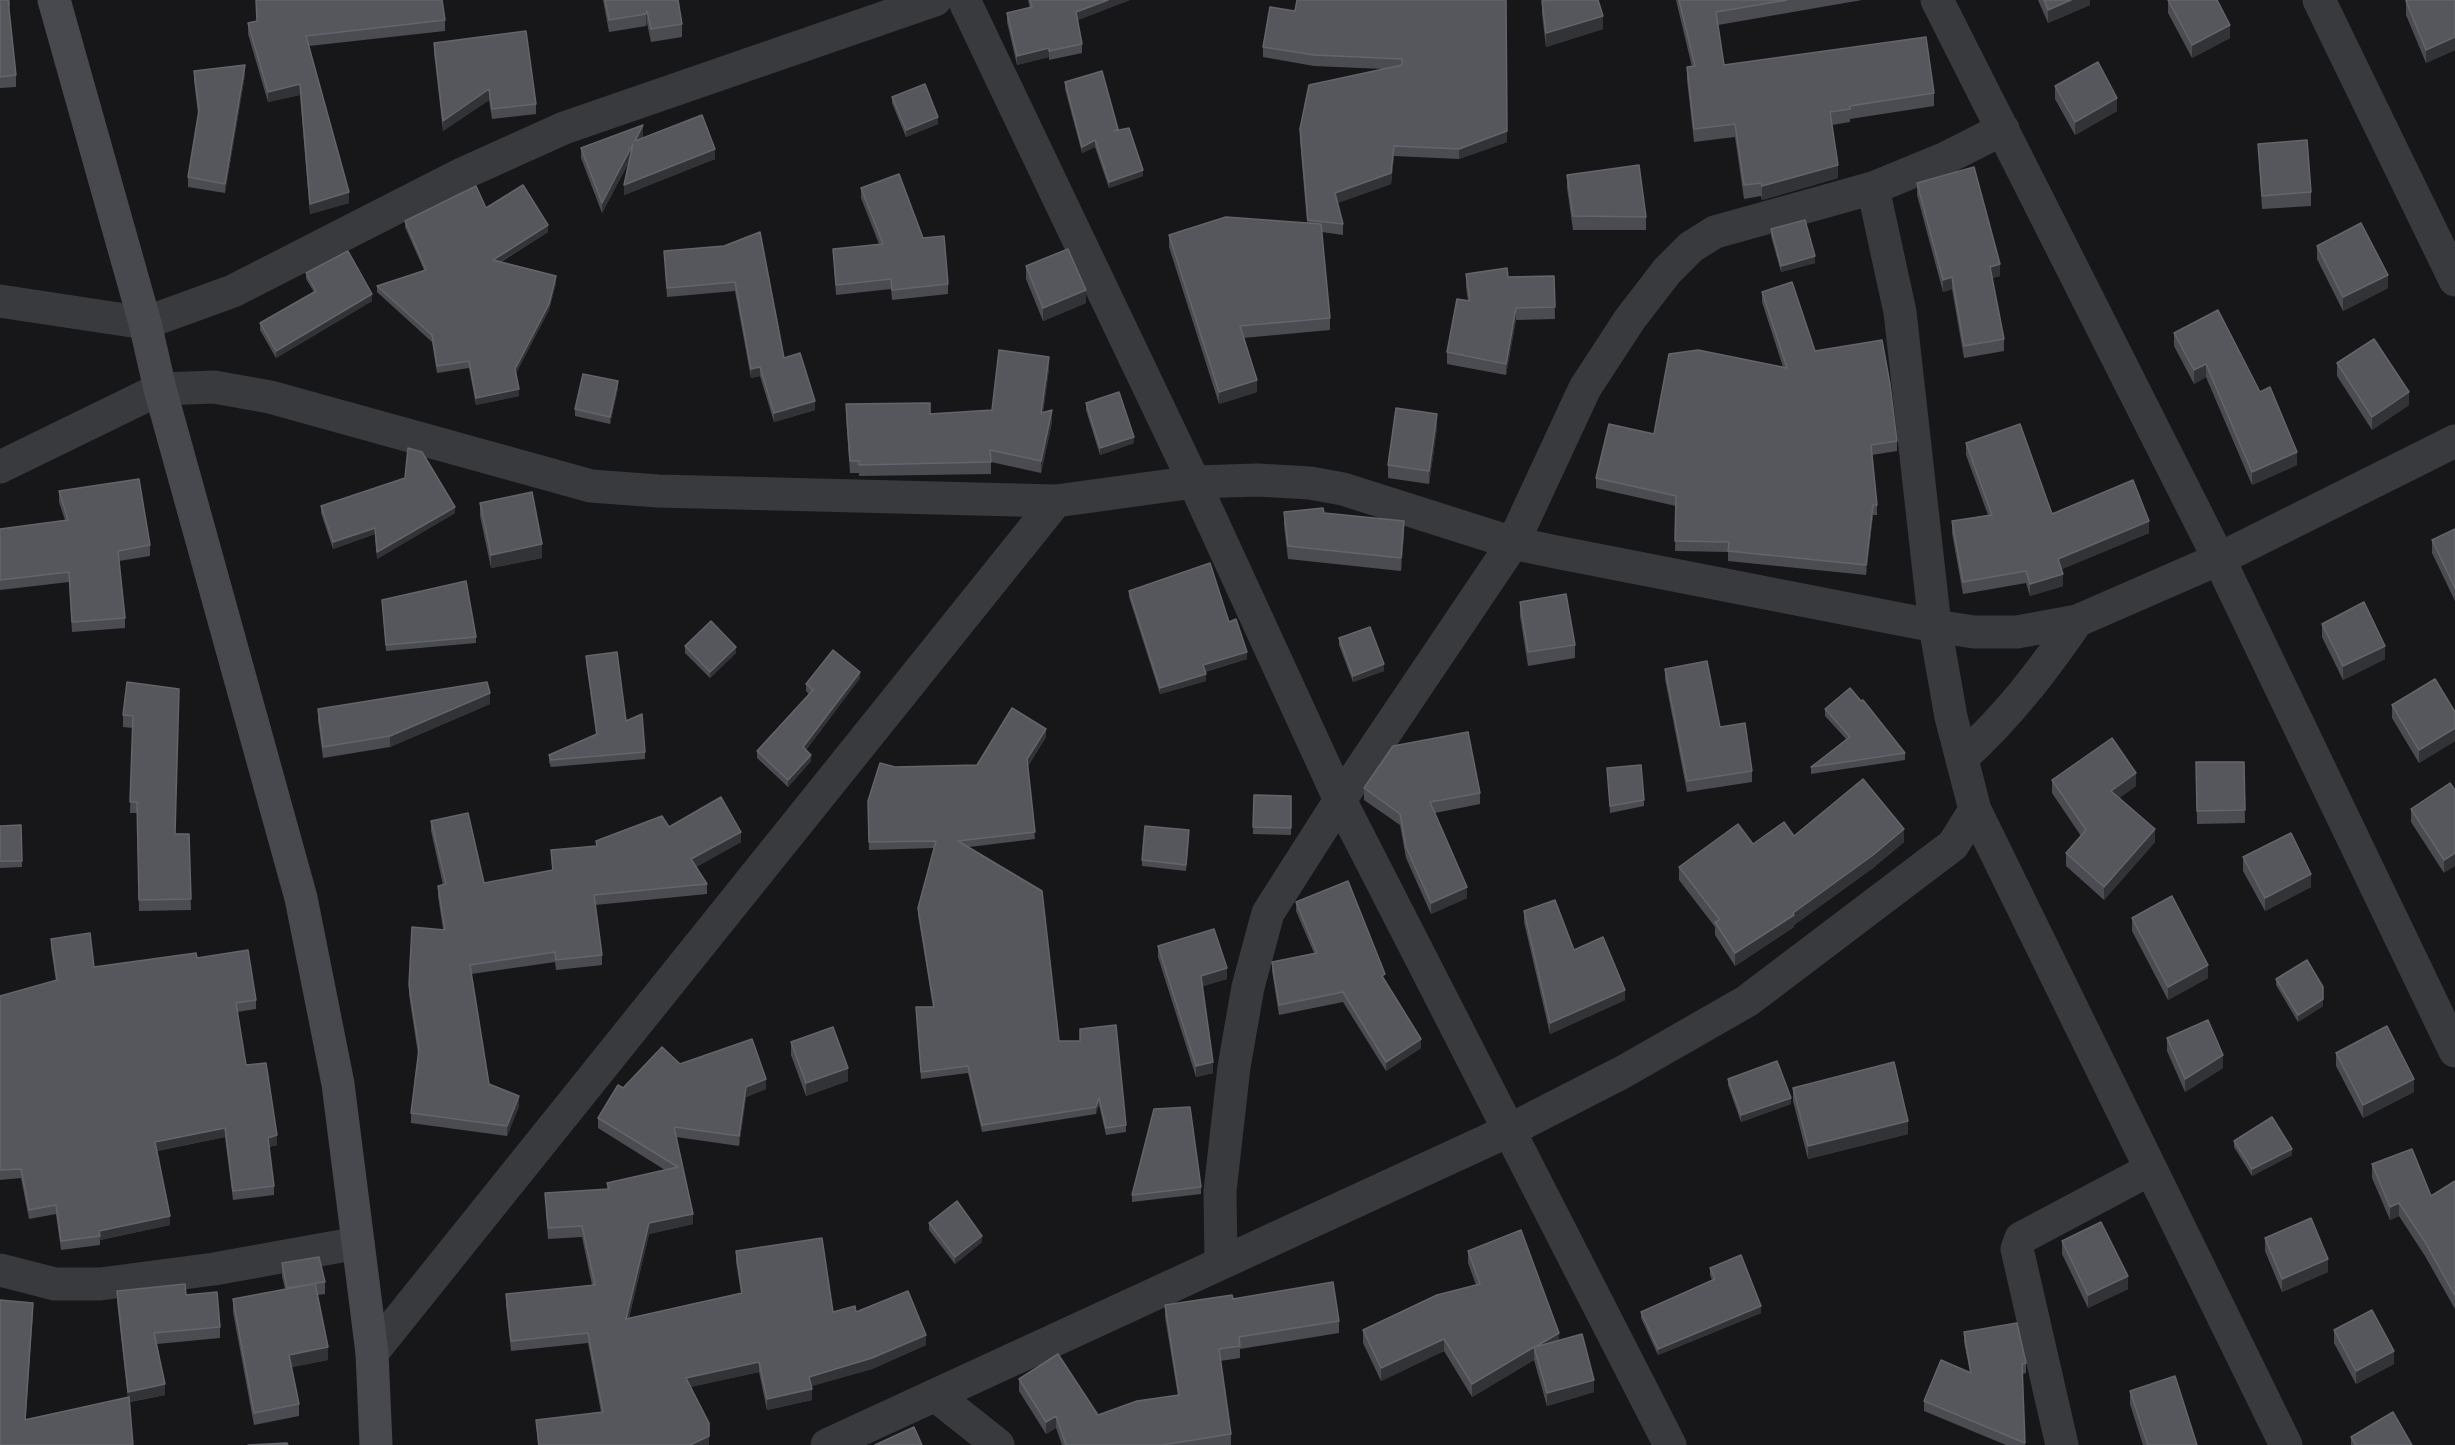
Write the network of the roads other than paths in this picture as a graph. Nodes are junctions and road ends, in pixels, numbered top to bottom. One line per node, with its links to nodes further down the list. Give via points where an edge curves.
1 (54, 0): 10 (street)
2 (935, 0): 10 (street, via 564,129 462,174 233,291)
3 (964, 0): 14 (street)
4 (1937, 0): 6 (street)
5 (2319, 0): 8 (street)
6 (2003, 129): 7 (street); 17 (street)
7 (1873, 188): 16 (street, via 1715,232 1691,247 1630,319 1585,388); 19 (street, via 1900,312)
8 (2455, 280)
9 (0, 301): 10 (street)
10 (145, 323): 11 (street)
11 (160, 389): 13 (street); 15 (street, via 214,387 270,397 591,486); 26 (street, via 301,898 338,1084)
12 (2455, 441): 17 (street)
13 (0, 466)
14 (1194, 482): 15 (street); 16 (street, via 1258,480 1343,489); 21 (street)
15 (1056, 501): 29 (street)
16 (1513, 543): 19 (street); 21 (street)
17 (2219, 559): 18 (street); 23 (street)
18 (2077, 621): 19 (street, via 2017,632 1974,632); 20 (street, via 2035,682)
19 (1935, 626): 20 (street)
20 (1962, 758): 22 (street)
21 (1340, 800): 24 (street); 27 (street, via 1268,913 1248,987 1220,1191)
22 (1975, 810): 24 (street, via 1953,845 1939,858 1747,1001 1623,1072); 25 (street)
23 (2455, 1051)
24 (1508, 1131): 27 (street); 34 (street)
25 (2151, 1169): 35 (street, via 2021,1238 2017,1249); 36 (street)
26 (358, 1243): 28 (street, via 214,1269 100,1284 55,1284); 29 (street)
27 (1221, 1263): 30 (street)
28 (0, 1270)
29 (372, 1353): 31 (street)
30 (935, 1395): 32 (street); 33 (street)
31 (376, 1445)
32 (827, 1445)
33 (998, 1445)
34 (1670, 1445)
35 (2062, 1445)
36 (2286, 1445)

